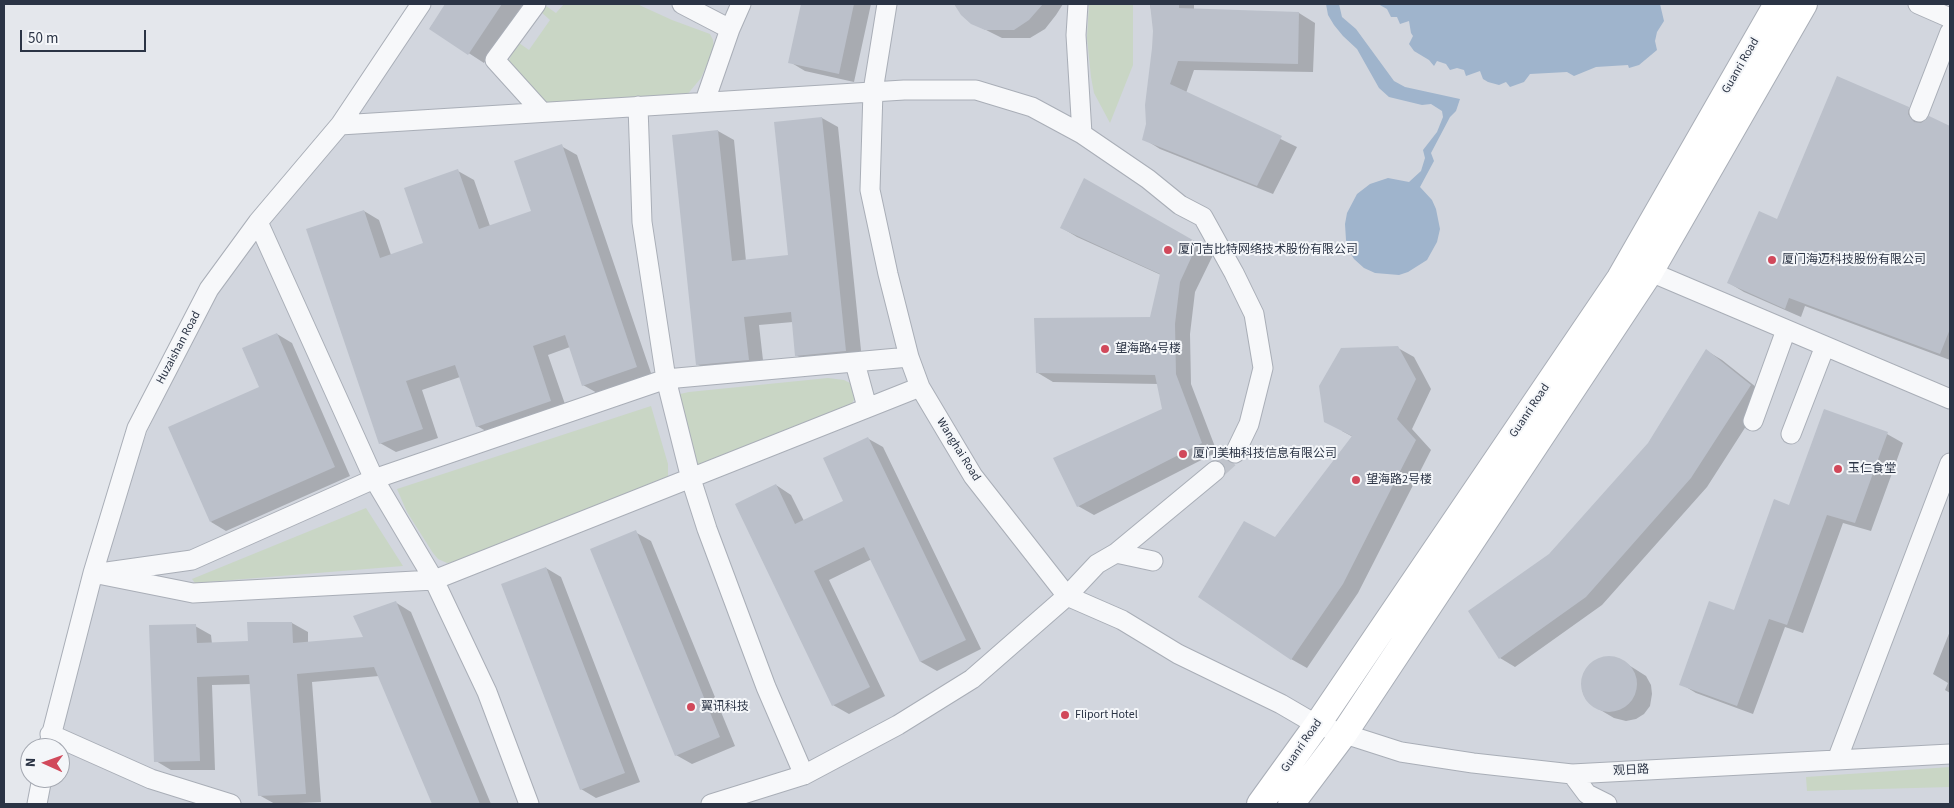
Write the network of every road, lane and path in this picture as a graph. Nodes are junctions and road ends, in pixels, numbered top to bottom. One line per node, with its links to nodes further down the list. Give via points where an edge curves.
1 (421, 4): 18 (street, Huzaishan Road)
2 (536, 4): 16 (street, via 495,60)
3 (682, 4): 11 (street)
4 (741, 4): 11 (street)
5 (887, 4): 13 (street, Wanghai Road)
6 (1078, 4): 19 (street, via 1076,35)
7 (1777, 4): 21 (street, Guanri Road)
8 (1804, 4): 21 (street, Guanri Road)
9 (1918, 4): 10 (street)
10 (1950, 18)
11 (730, 29): 14 (street)
12 (1950, 32): 17 (street)
13 (874, 91): 14 (street); 19 (street, via 976,90 1032,107); 24 (street, Wanghai Road, via 870,190)
14 (705, 101): 15 (street)
15 (638, 106): 16 (street); 26 (street, via 642,222)
16 (542, 112): 18 (street)
17 (1919, 112)
18 (340, 125): 20 (street, Huzaishan Road)
19 (1082, 134): 32 (street, via 1203,217 1254,314 1263,368 1249,424)
20 (258, 222): 35 (street); 39 (street, Huzaishan Road, via 210,289 137,428)
21 (1639, 267): 22 (street); 42 (street, Guanri Road, via 1620,278); 43 (street, Guanri Road)
22 (1786, 330): 23 (street); 30 (street)
23 (1825, 346): 28 (street); 31 (street)
24 (909, 358): 25 (street); 27 (street, Wanghai Road)
25 (855, 363): 26 (street); 29 (street)
26 (666, 379): 35 (street); 36 (street)
27 (920, 387): 29 (street); 41 (street, Wanghai Road, via 973,476)
28 (1950, 399)
29 (867, 407): 36 (street)
30 (1753, 421)
31 (1791, 434)
32 (1236, 453)
33 (1950, 463): 47 (street)
34 (1215, 471): 37 (street)
35 (374, 479): 39 (street, via 192,560); 40 (street)
36 (691, 479): 40 (street); 49 (street, via 738,614)
37 (1116, 553): 38 (street); 41 (street, via 1097,564)
38 (1153, 561)
39 (93, 573): 40 (street, via 193,594); 44 (street, Huzaishan Road)
40 (434, 580): 53 (street, via 487,692)
41 (1067, 596): 42 (street, Wanghai Road, via 1122,620 1178,654); 49 (street, via 972,679 898,725)
42 (1317, 725): 43 (street, 观日路); 55 (street, Guanri Road)
43 (1343, 734): 48 (street, 观日路, via 1401,752); 56 (street, Guanri Road)
44 (50, 738)
45 (70, 749): 52 (street)
46 (1950, 754): 47 (street, 观日路)
47 (1837, 760): 48 (street, 观日路)
48 (1572, 774): 57 (street, via 1587,794)
49 (804, 775): 54 (street)
50 (40, 788): 51 (street)
51 (37, 804)
52 (231, 804)
53 (529, 804)
54 (711, 804)
55 (1260, 804)
56 (1291, 804)
57 (1607, 804)

